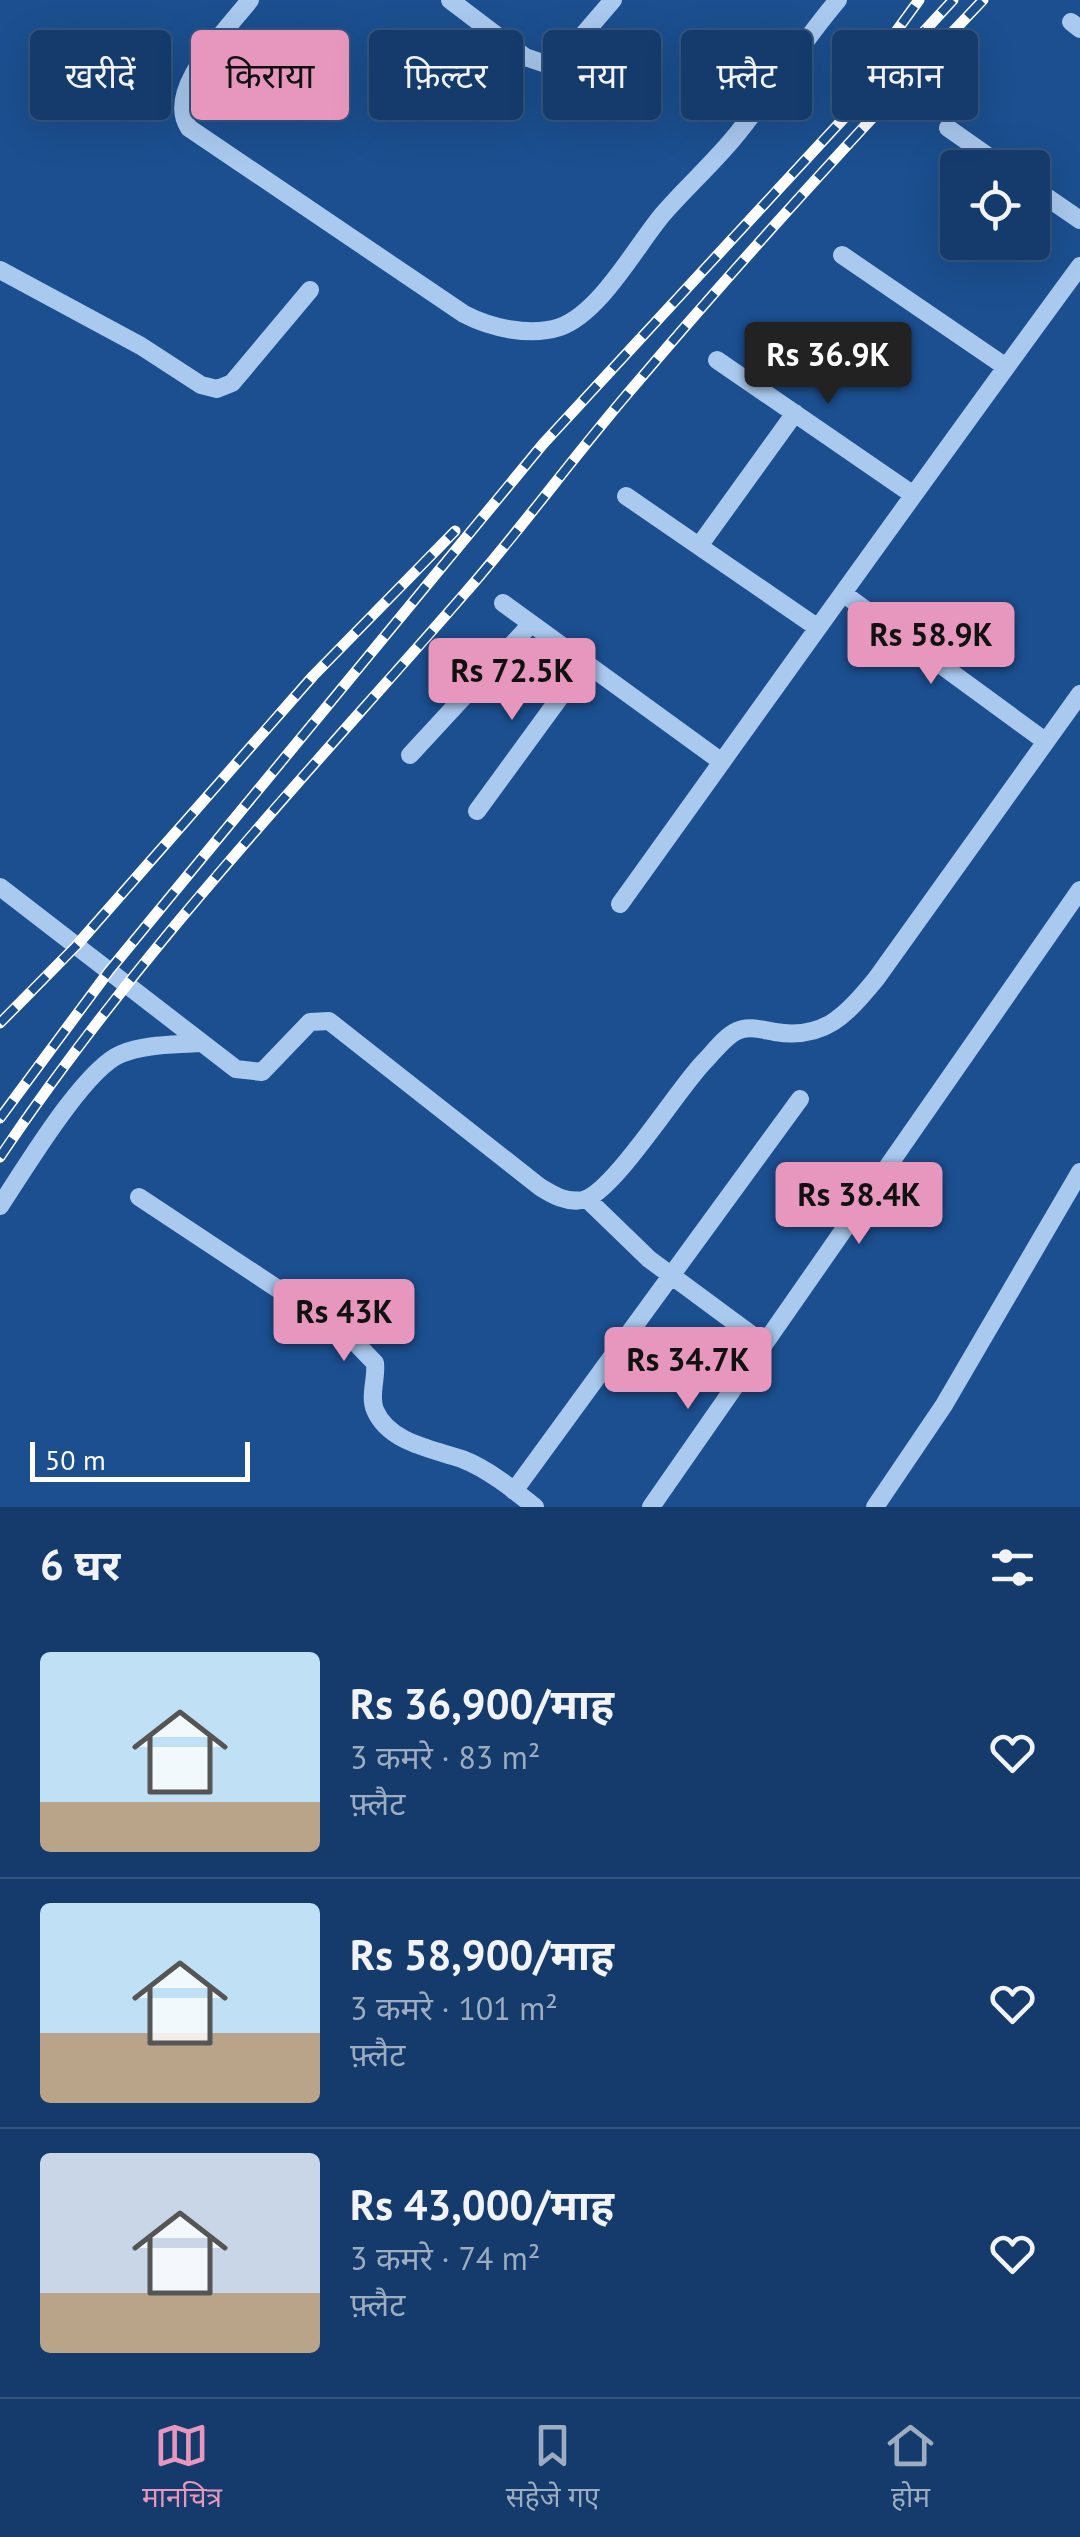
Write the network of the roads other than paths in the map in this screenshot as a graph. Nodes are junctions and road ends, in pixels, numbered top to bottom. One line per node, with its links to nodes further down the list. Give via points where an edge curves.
1 (250, 0): 4 (street, via 184,88 189,128 464,314 519,330 558,328 598,297 738,133)
2 (450, 0): 3 (street, via 517,52 546,64 564,56)
3 (613, 0)
4 (838, 0)
5 (948, 128): 6 (street)
6 (979, 150)
7 (1050, 199): 8 (street)
8 (1080, 220)
9 (842, 255): 14 (street)
10 (1080, 266): 14 (street)
11 (0, 270): 12 (street, via 217,389 232,383)
12 (310, 290)
13 (718, 360): 15 (street)
14 (1006, 367): 16 (street)
15 (795, 413): 16 (street); 18 (street)
16 (912, 494): 19 (street)
17 (626, 496): 18 (street)
18 (700, 546): 22 (street)
19 (844, 594): 22 (street); 27 (street)
20 (502, 604): 21 (street)
21 (530, 624): 23 (street); 28 (street)
22 (818, 628): 29 (street)
23 (585, 663): 29 (street); 30 (street)
24 (1080, 694): 25 (street)
25 (1062, 720): 26 (street); 27 (street)
26 (1080, 732)
27 (1045, 741): 38 (street, via 846,1015 808,1034 736,1031)
28 (410, 755)
29 (722, 762): 33 (street)
30 (477, 810)
31 (0, 886): 34 (street)
32 (1080, 890): 41 (street)
33 (620, 904)
34 (199, 1044): 38 (street, via 236,1069 262,1072 310,1022 329,1022 540,1187 571,1201); 39 (street, via 144,1048 102,1065)
35 (800, 1099): 40 (street)
36 (1080, 1172): 45 (street, via 944,1405)
37 (138, 1197): 42 (street, via 348,1336 375,1363 372,1404 388,1427)
38 (587, 1199): 40 (street)
39 (0, 1206)
40 (670, 1276): 41 (street); 42 (street)
41 (764, 1344): 44 (street)
42 (514, 1490): 43 (street)
43 (535, 1507)
44 (651, 1507)
45 (876, 1507)

